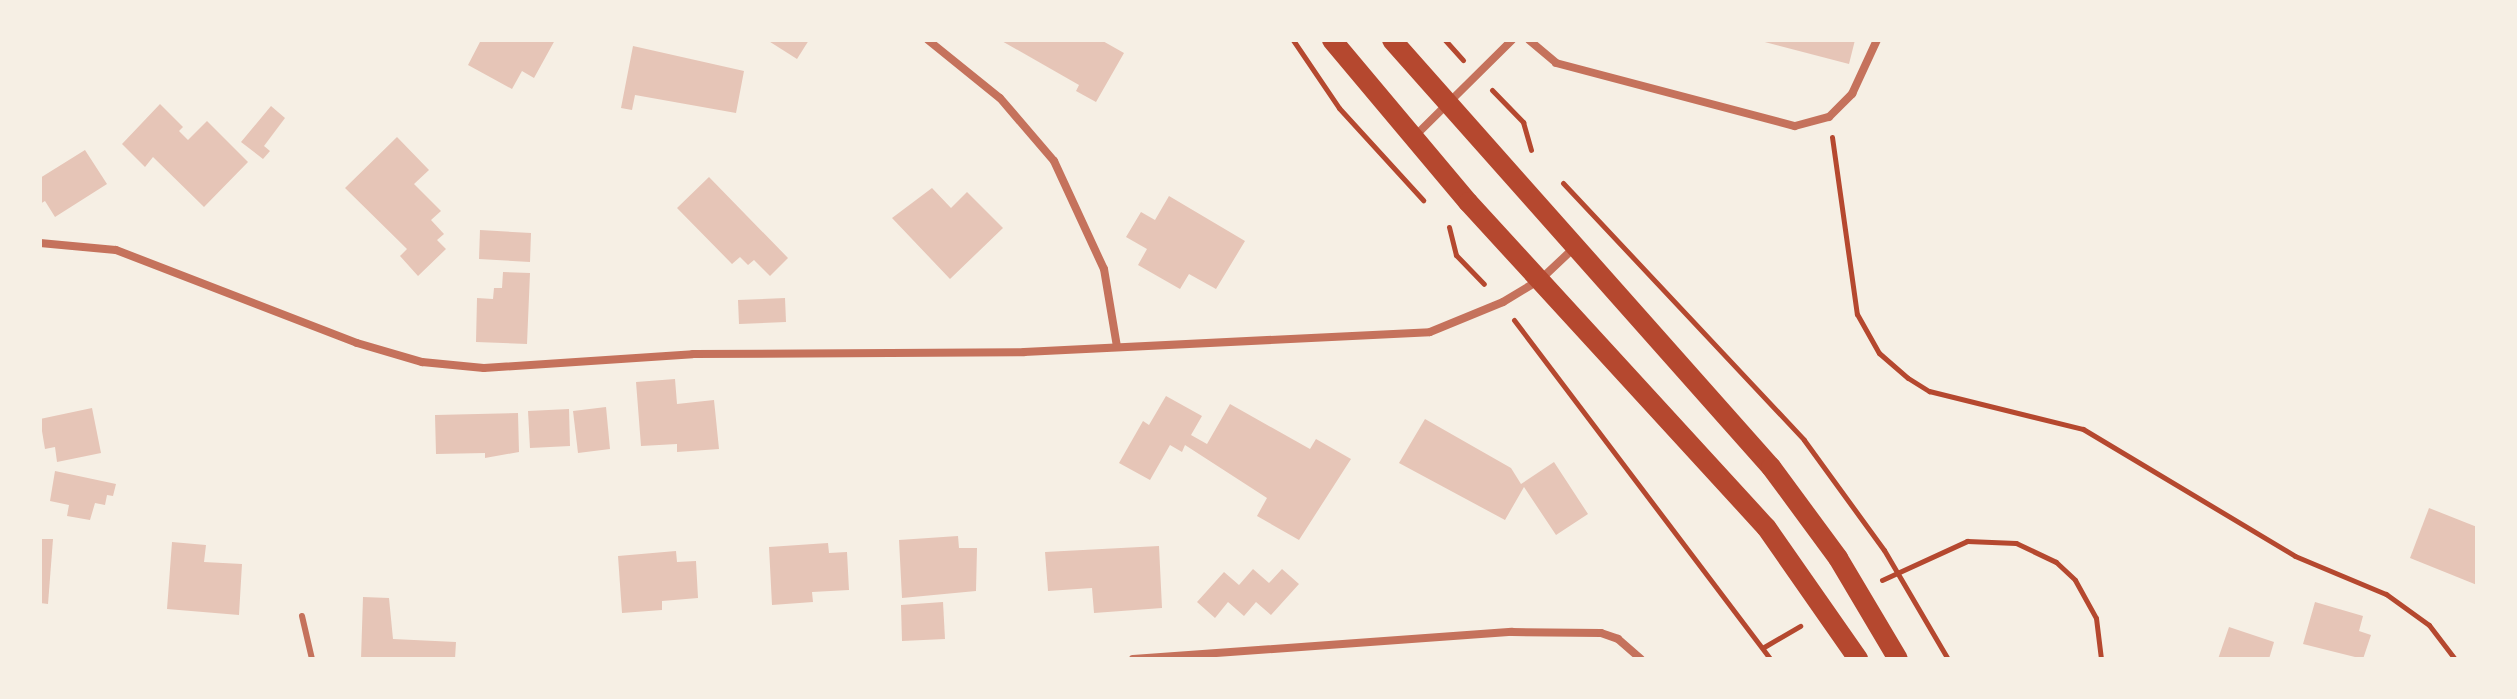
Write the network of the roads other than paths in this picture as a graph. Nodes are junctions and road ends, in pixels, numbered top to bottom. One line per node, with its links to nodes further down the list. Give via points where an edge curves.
1 (928, 40): 12 (street, via 1000,98 1054,161 1104,269)
2 (1332, 40): 8 (main road)
3 (1392, 40): 7 (main road)
4 (1512, 40): 7 (street)
5 (1529, 40): 6 (street, via 1556,63 1795,126 1829,117 1852,94)
6 (1877, 40)
7 (1448, 107): 8 (street); 10 (main road)
8 (1412, 138): 11 (main road)
9 (40, 243): 12 (street, via 116,250 357,343 422,362 484,368 693,354)
10 (1576, 247): 11 (street); 18 (main road, via 1771,467 1838,558)
11 (1541, 279): 12 (street, via 1503,302 1430,332); 17 (main road, via 1766,527)
12 (1117, 347)
13 (302, 616): 14 (lane)
14 (312, 659)
15 (1133, 659): 16 (street, via 1512,632 1601,633 1618,639)
16 (1641, 659)
17 (1858, 659)
18 (1898, 659)

